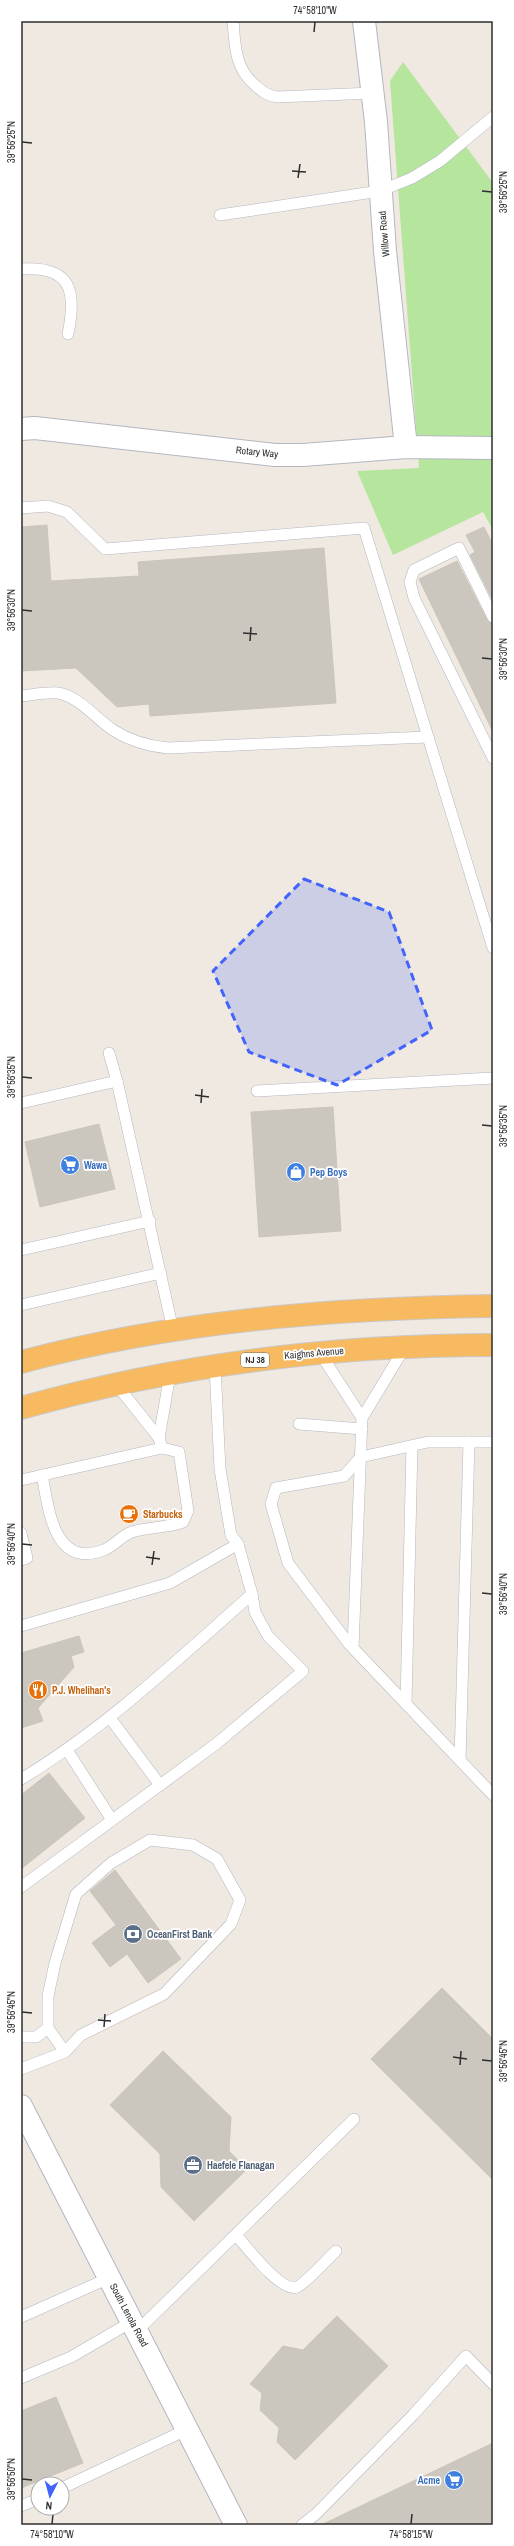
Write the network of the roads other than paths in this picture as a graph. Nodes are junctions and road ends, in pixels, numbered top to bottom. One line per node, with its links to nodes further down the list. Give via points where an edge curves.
1 (233, 21): 3 (lane, via 239,66 248,80 266,95 278,97)
2 (364, 21): 3 (street, Willow Road)
3 (372, 93): 5 (street, Willow Road)
4 (493, 117): 5 (lane, via 440,161 412,178)
5 (380, 191): 6 (lane); 10 (street, Willow Road)
6 (220, 214)
7 (21, 269): 8 (lane, via 50,269 62,276 68,286 71,304)
8 (68, 334)
9 (21, 429): 10 (street, Rotary Way, via 35,428 275,454 303,455)
10 (406, 448): 11 (street, Rotary Way)
11 (493, 448)
12 (21, 508): 15 (lane, via 48,506 67,512 105,549 364,528)
13 (493, 617): 16 (lane, via 459,548 414,570 410,582 414,598)
14 (21, 696): 15 (lane, via 56,693 65,695 113,730 136,742 168,748)
15 (428, 737): 17 (lane)
16 (493, 758)
17 (493, 948)
18 (110, 1053): 20 (lane)
19 (493, 1078): 21 (lane)
20 (117, 1081): 22 (lane); 23 (lane)
21 (257, 1091)
22 (21, 1103)
23 (150, 1221): 24 (lane); 25 (lane)
24 (21, 1250)
25 (161, 1273): 26 (lane); 28 (lane)
26 (21, 1305)
27 (493, 1306): 28 (highway, via 358,1310)
28 (173, 1330): 30 (highway)
29 (493, 1345): 31 (highway, Kaighns Avenue / NJ 38)
30 (86, 1346): 32 (highway); 34 (highway)
31 (405, 1347): 33 (highway, Kaighns Avenue / NJ 38); 40 (lane)
32 (21, 1349)
33 (320, 1353): 35 (highway, Kaighns Avenue / NJ 38); 40 (lane)
34 (21, 1362)
35 (215, 1366): 36 (highway, Kaighns Avenue / NJ 38); 49 (lane, via 220,1470 231,1535)
36 (170, 1374): 37 (highway, Kaighns Avenue / NJ 38); 43 (lane)
37 (116, 1384): 38 (highway, Kaighns Avenue / NJ 38); 43 (lane)
38 (21, 1408)
39 (299, 1424): 40 (lane)
40 (362, 1424): 45 (lane)
41 (469, 1442): 42 (lane); 44 (lane, via 428,1442); 57 (lane)
42 (493, 1442)
43 (161, 1443): 46 (lane); 46 (lane, via 179,1452 188,1511 183,1522 131,1532 104,1550 91,1553 76,1551 63,1545 54,1531)
44 (412, 1446): 45 (lane); 54 (lane)
45 (361, 1457): 53 (lane); 53 (lane, via 344,1476 276,1488 271,1504 288,1563)
46 (42, 1475): 47 (lane)
47 (21, 1480)
48 (21, 1533): 50 (lane, via 27,1558)
49 (238, 1544): 51 (lane); 52 (lane, via 170,1583)
50 (21, 1560)
51 (252, 1594): 55 (lane); 59 (lane, via 255,1612 268,1636 303,1671 216,1744)
52 (21, 1626)
53 (353, 1648): 54 (lane)
54 (406, 1704): 57 (lane)
55 (110, 1718): 56 (lane); 59 (lane)
56 (67, 1750): 58 (lane); 61 (lane)
57 (460, 1760): 60 (lane)
58 (21, 1779)
59 (160, 1785): 61 (lane)
60 (493, 1795)
61 (112, 1820): 62 (lane)
62 (21, 1887)
63 (48, 2028): 64 (lane, via 36,2037); 65 (lane); 65 (lane, via 48,1996 54,1963 76,1894 111,1863 150,1840 193,1845 217,1859 240,1900 231,1924 164,1994 81,2035)
64 (21, 2037)
65 (65, 2052): 66 (lane)
66 (21, 2069)
67 (21, 2106): 71 (street, South Lenola Road)
68 (354, 2119): 69 (lane)
69 (236, 2235): 70 (lane, via 278,2282 288,2288 298,2287); 73 (lane)
70 (336, 2251)
71 (109, 2278): 72 (lane); 73 (street, South Lenola Road)
72 (21, 2317)
73 (136, 2326): 74 (lane); 76 (street, South Lenola Road)
74 (21, 2378)
75 (493, 2384): 79 (lane, via 466,2356 414,2415)
76 (188, 2429): 77 (lane); 78 (street, South Lenola Road)
77 (70, 2484)
78 (236, 2525)
79 (302, 2525)

